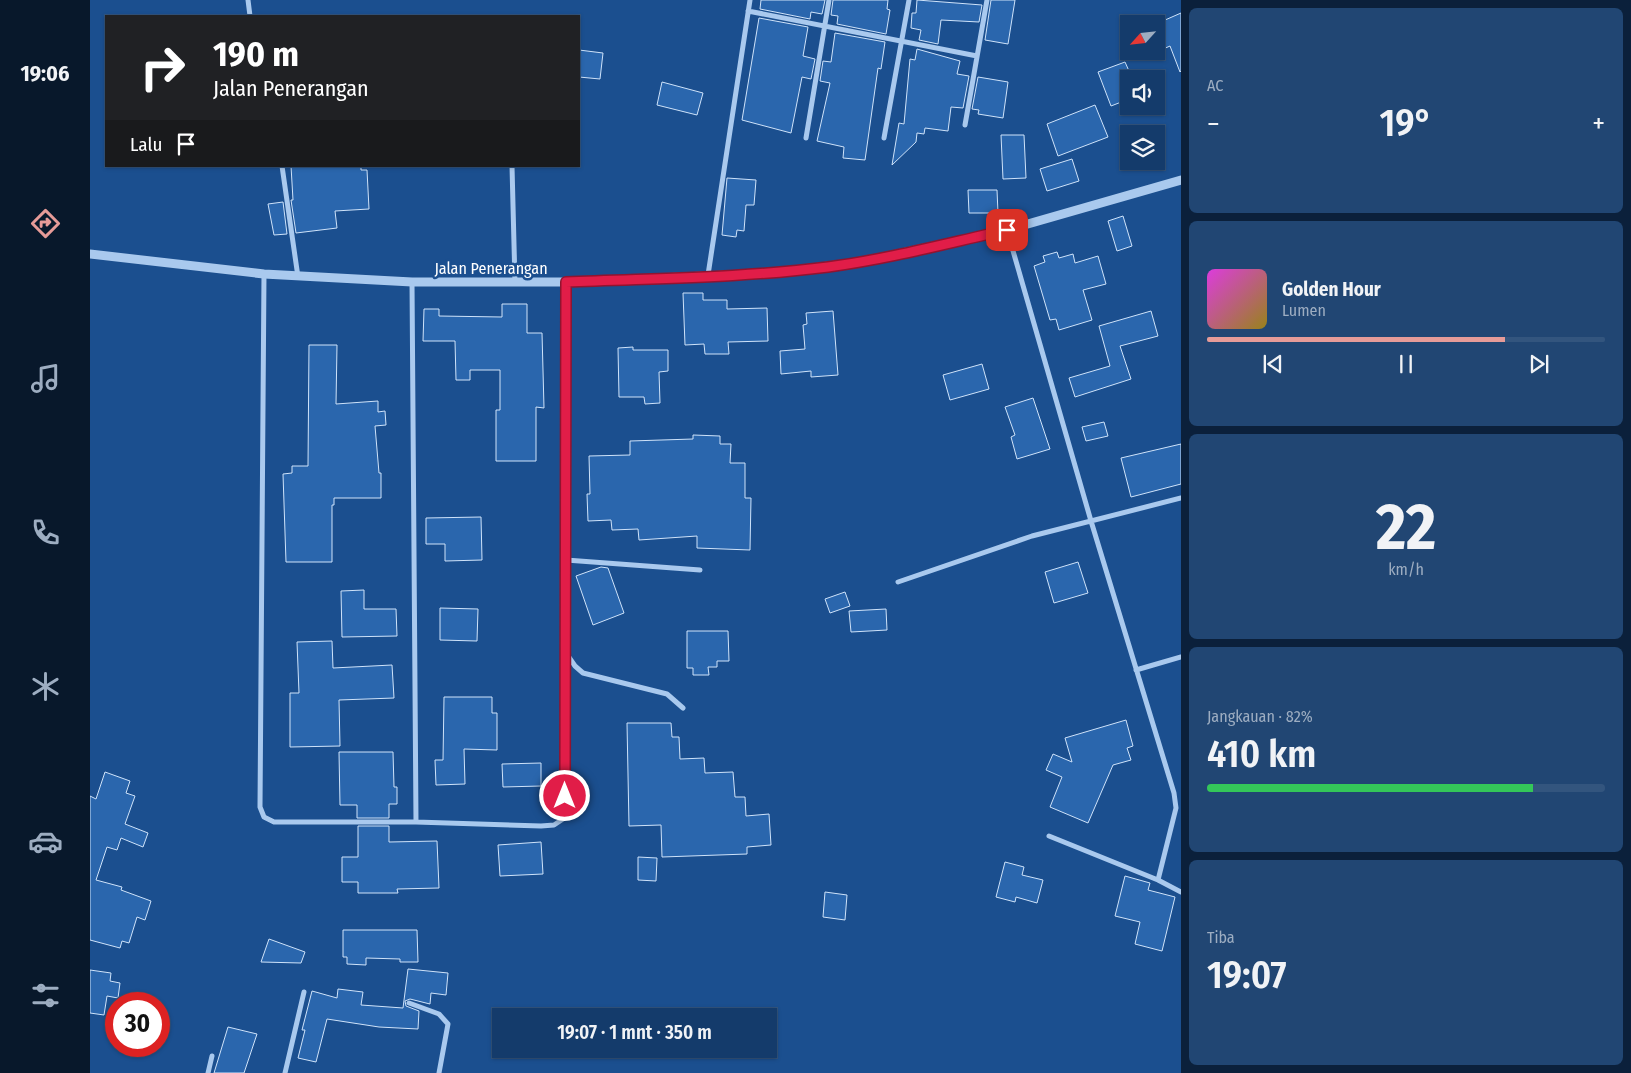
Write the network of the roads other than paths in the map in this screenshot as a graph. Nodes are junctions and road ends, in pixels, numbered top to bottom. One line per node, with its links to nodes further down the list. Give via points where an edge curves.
1 (248, 0): 7 (street)
2 (750, 0): 6 (street)
3 (829, 0): 8 (street)
4 (908, 0): 9 (street)
5 (987, 0): 10 (street)
6 (748, 11): 8 (street); 20 (street)
7 (250, 15)
8 (825, 26): 9 (street); 12 (street)
9 (902, 40): 10 (street); 13 (street)
10 (977, 56): 11 (street)
11 (965, 125)
12 (806, 138)
13 (884, 138)
14 (282, 167): 21 (street)
15 (512, 167): 24 (street)
16 (1181, 180): 17 (street, Jalan Penerangan)
17 (1007, 230): 20 (street, Jalan Penerangan, via 844,264 773,273); 26 (street)
18 (90, 254): 19 (street, Jalan Penerangan)
19 (264, 274): 21 (street, Jalan Penerangan); 34 (street, via 260,645 262,814 274,822)
20 (708, 276): 23 (street, Jalan Penerangan)
21 (298, 277): 22 (street, Jalan Penerangan)
22 (412, 282): 24 (street, Jalan Penerangan); 34 (street)
23 (566, 282): 24 (street, Jalan Penerangan); 27 (street)
24 (515, 283)
25 (1181, 498): 26 (street)
26 (1091, 521): 29 (street, via 1000,545); 32 (street)
27 (566, 560): 28 (street); 30 (street)
28 (700, 570)
29 (898, 582)
30 (565, 652): 33 (street, via 578,670 667,694); 34 (street, via 563,819 554,825 541,826)
31 (1181, 657): 32 (street)
32 (1136, 670): 36 (street, via 1176,808)
33 (683, 708)
34 (416, 822)
35 (1049, 836): 36 (street)
36 (1158, 880): 37 (street)
37 (1181, 892)
38 (304, 992): 42 (street)
39 (409, 1004): 43 (street, via 439,1014 448,1024)
40 (212, 1056): 41 (street)
41 (208, 1073)
42 (285, 1073)
43 (439, 1073)

